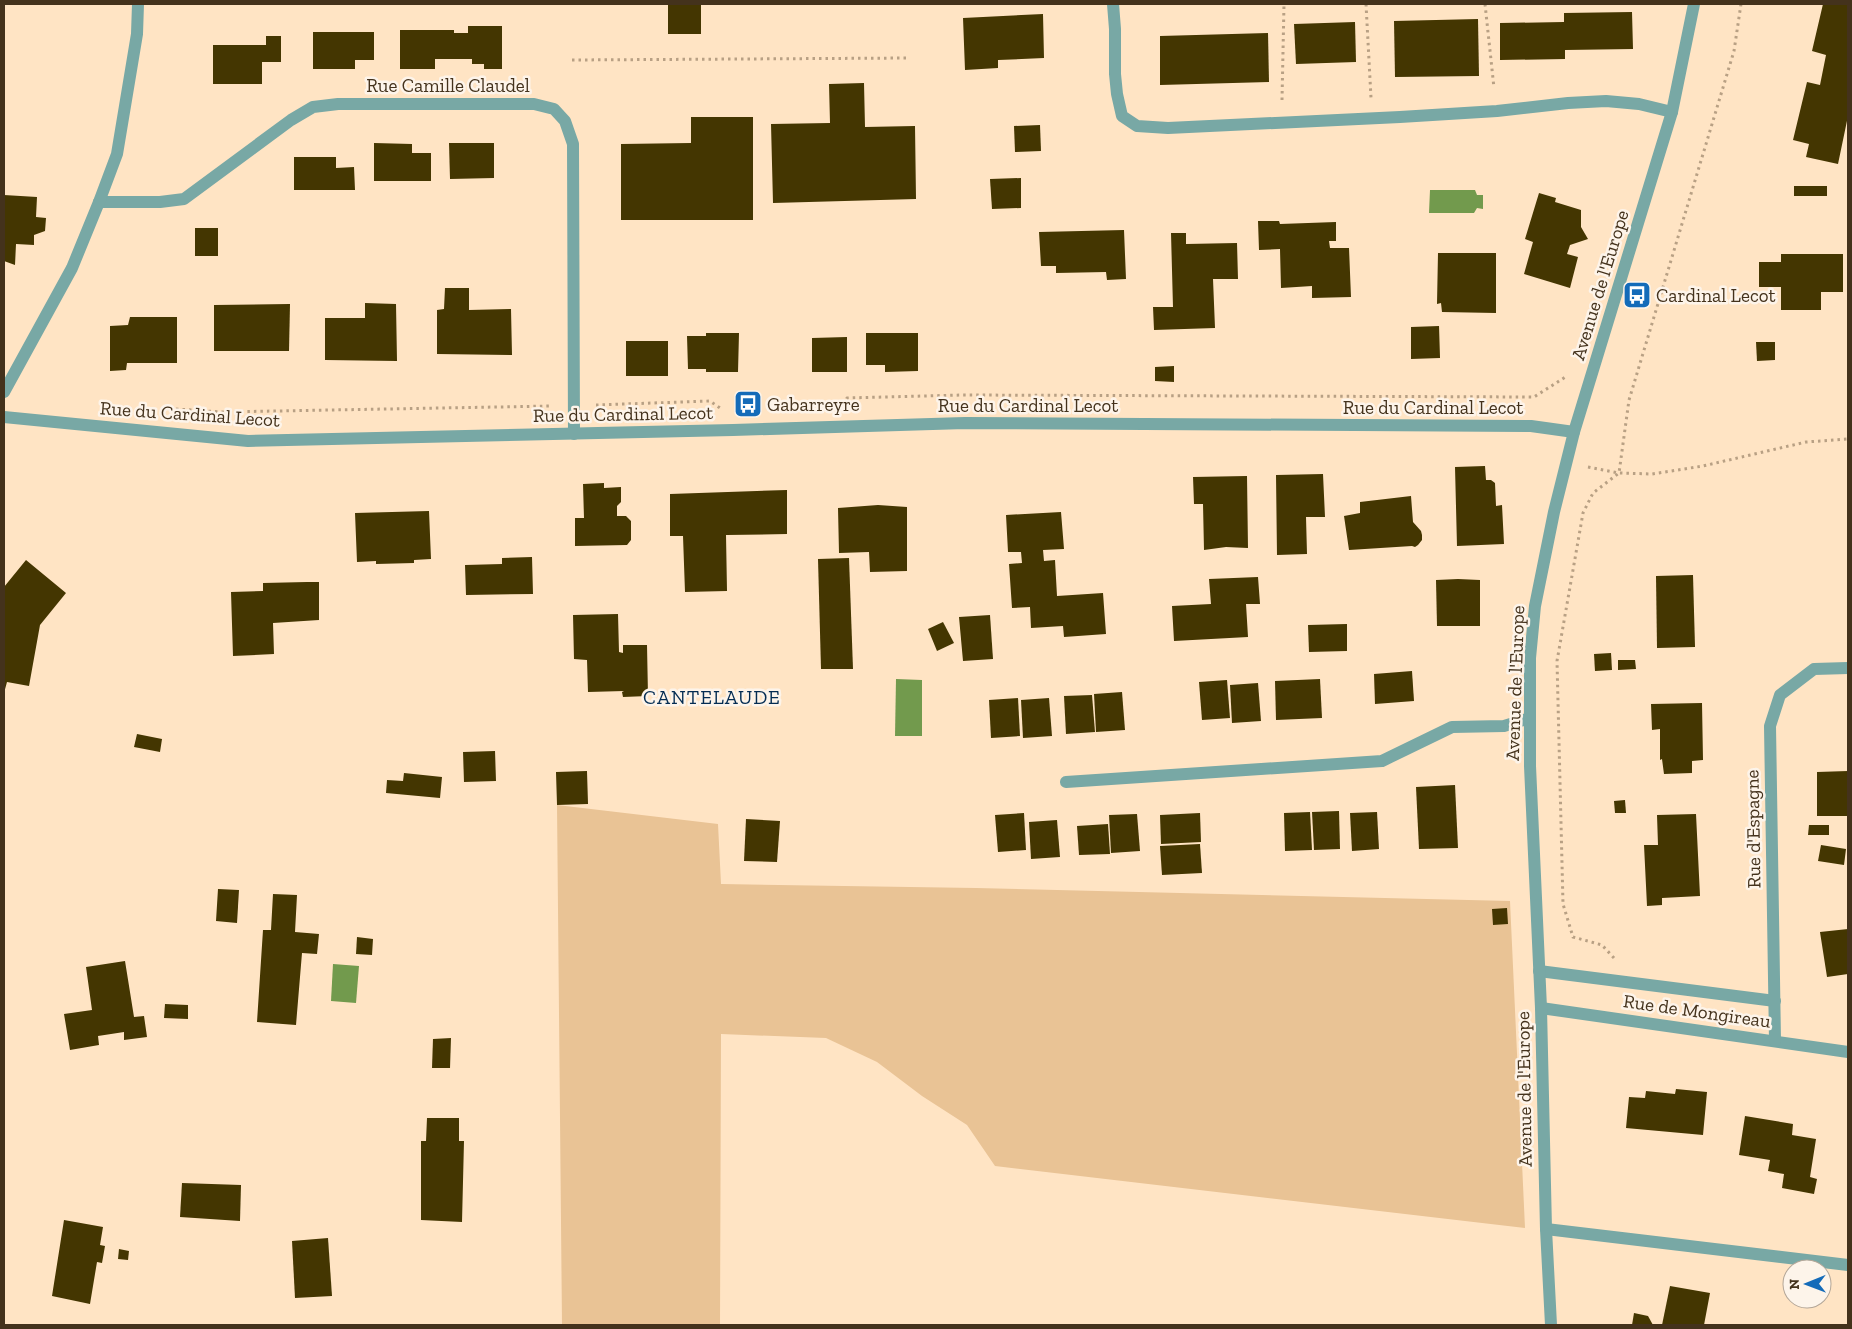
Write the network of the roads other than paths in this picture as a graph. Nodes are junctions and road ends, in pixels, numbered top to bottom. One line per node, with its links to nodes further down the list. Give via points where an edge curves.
1 (138, 4): 5 (street, via 137,34 117,154)
2 (1113, 4): 4 (street, via 1117,94 1122,116 1137,126 1208,127 1497,111 1606,101)
3 (1694, 4): 4 (street, Avenue de l'Europe)
4 (1672, 112): 8 (street, Avenue de l'Europe)
5 (99, 202): 6 (street, via 72,268); 9 (street, Rue Camille Claudel, via 184,199 313,107 338,104 534,104 554,109 565,121 572,144)
6 (4, 392)
7 (4, 417): 9 (street, Rue du Cardinal Lecot, via 248,441)
8 (1574, 432): 9 (street, Rue du Cardinal Lecot, via 1531,426 965,423); 11 (street, Avenue de l'Europe, via 1535,606 1530,658)
9 (574, 434)
10 (1848, 668): 14 (street, Rue d'Espagne, via 1814,669 1780,695 1770,726)
11 (1530, 718): 12 (street, via 1504,726 1452,727 1382,762); 13 (street, Avenue de l'Europe)
12 (1066, 782)
13 (1539, 971): 14 (street, Rue de Mongireau); 15 (street, Avenue de l'Europe)
14 (1775, 1001): 16 (street, Rue d'Espagne)
15 (1541, 1008): 16 (street, Rue de Mongireau); 18 (street, Avenue de l'Europe)
16 (1775, 1041): 17 (street, Rue de Mongireau)
17 (1848, 1052)
18 (1546, 1229): 19 (street); 20 (street, Avenue de l'Europe)
19 (1848, 1265)
20 (1551, 1325)

